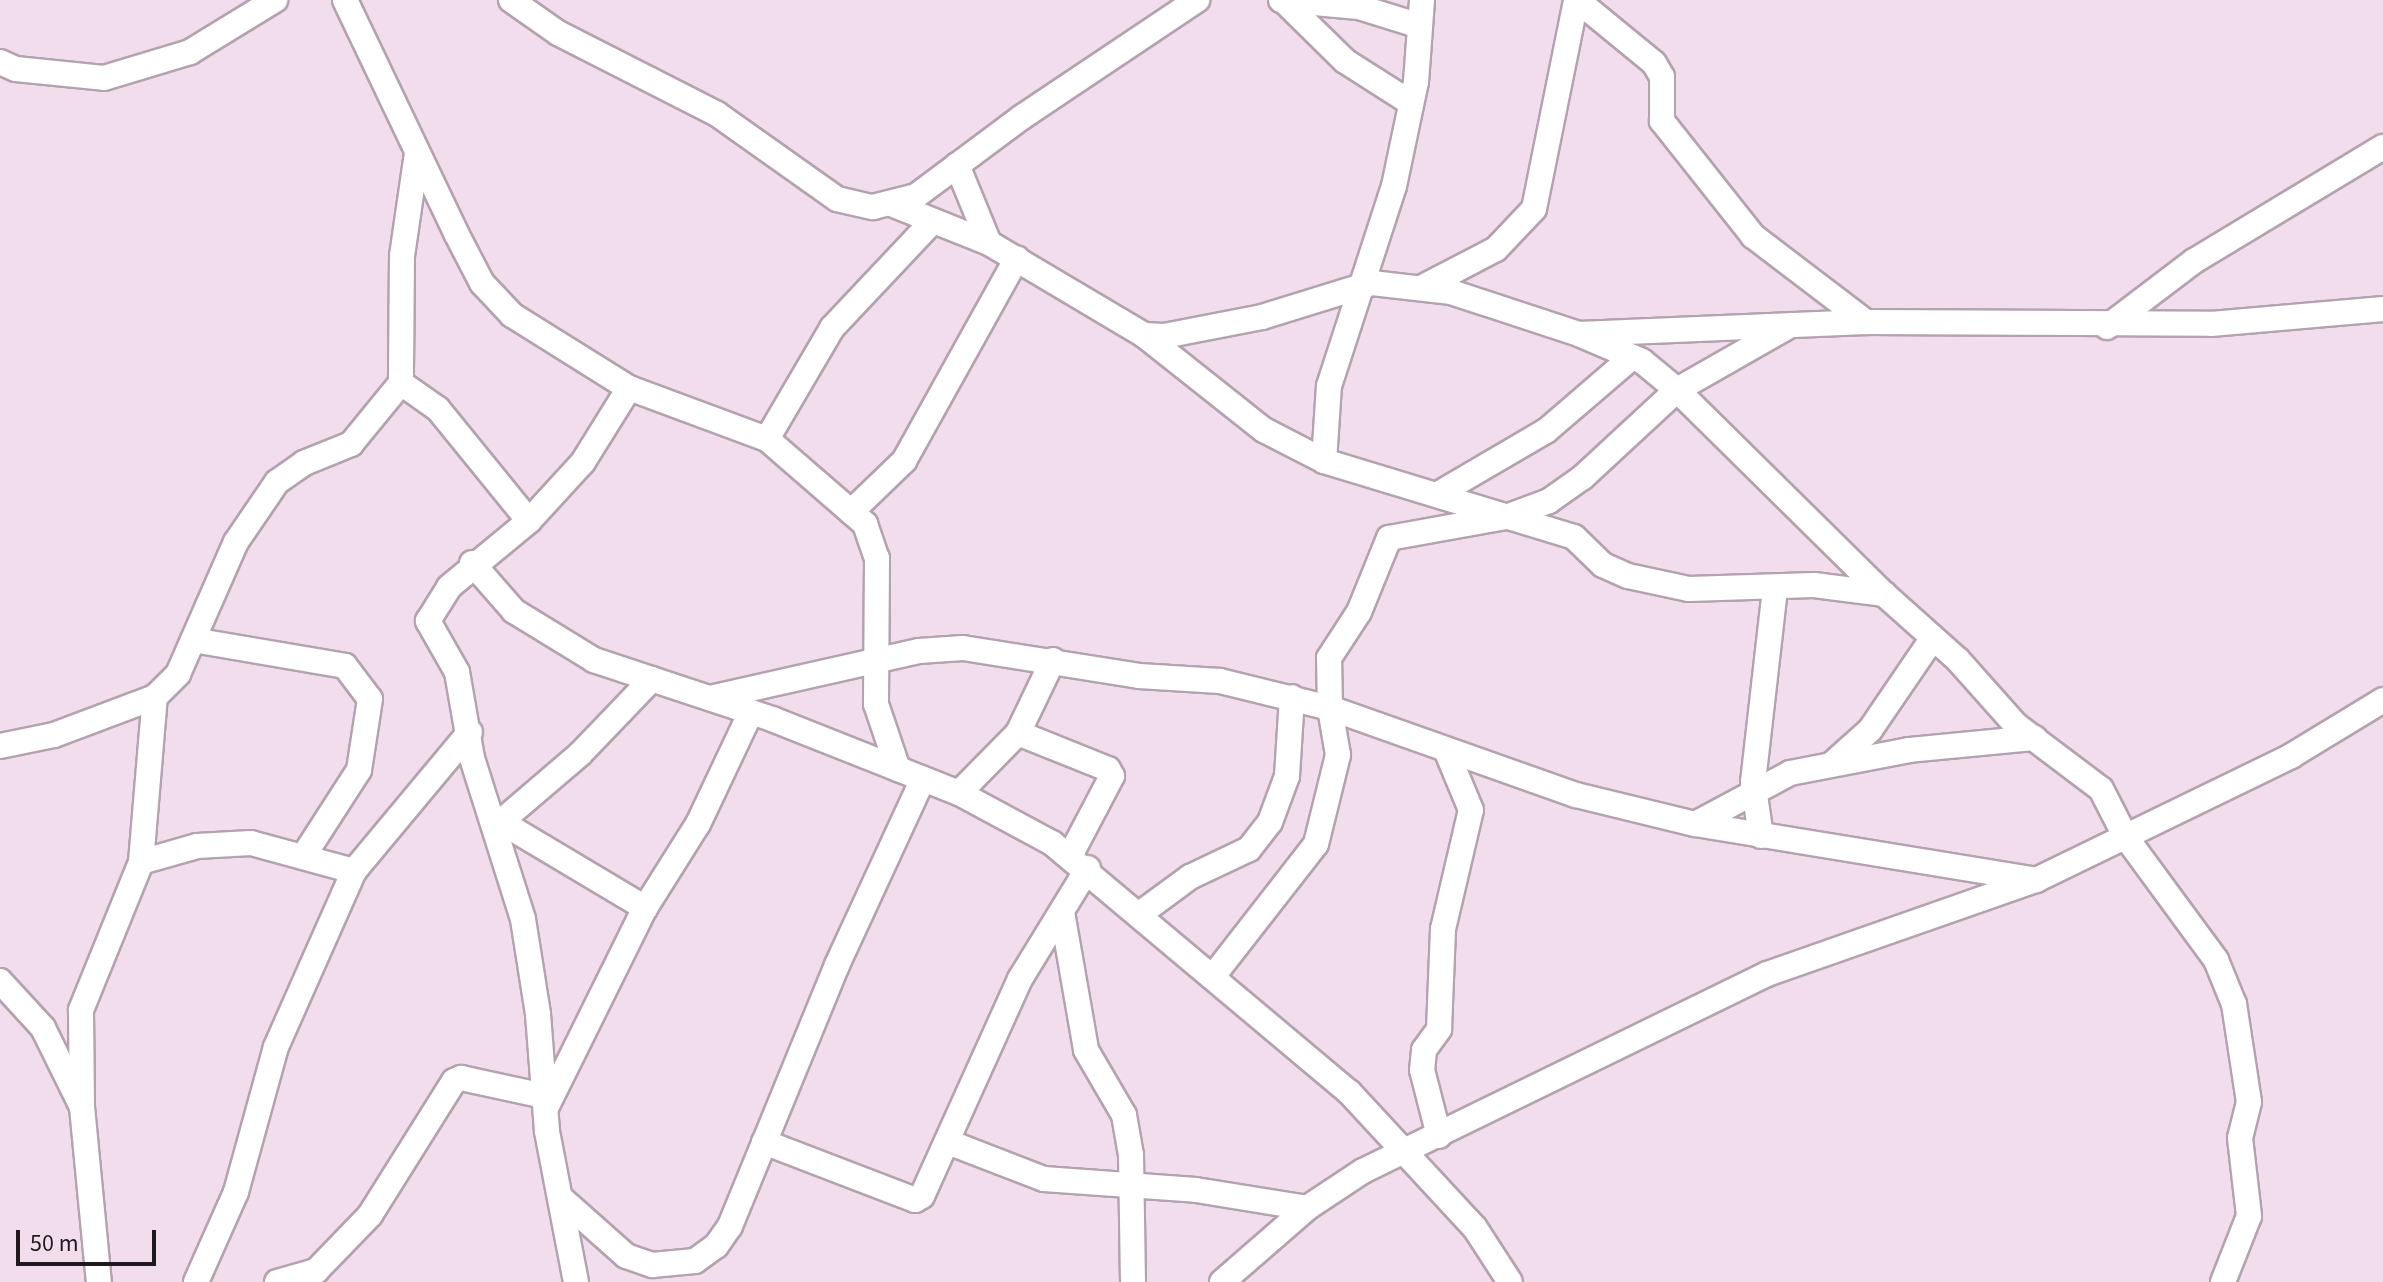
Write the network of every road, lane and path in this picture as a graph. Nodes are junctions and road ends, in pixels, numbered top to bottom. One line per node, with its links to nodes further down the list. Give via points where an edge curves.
1 (275, 0): 9 (street, via 190,52 104,78 16,69)
2 (345, 0): 12 (street)
3 (511, 0): 14 (street, via 558,33 717,114 837,199 864,207)
4 (1197, 0): 13 (street)
5 (1422, 0): 8 (street)
6 (1577, 0): 19 (street, via 1534,209 1496,249); 21 (street, via 1654,63 1662,77 1662,121 1753,236)
7 (1283, 1): 8 (street, via 1359,7); 10 (street, via 1345,61)
8 (1420, 26): 10 (street)
9 (0, 62)
10 (1411, 103): 18 (street, via 1394,186)
11 (2383, 147): 23 (street, via 2194,261)
12 (417, 153): 27 (street, via 402,256); 28 (street, via 482,283 524,324)
13 (957, 165): 14 (street, via 916,196); 16 (street)
14 (894, 205): 15 (street)
15 (933, 221): 16 (street); 30 (street, via 832,328)
16 (989, 243): 17 (street)
17 (1017, 258): 25 (street); 33 (street, via 904,461)
18 (1358, 287): 19 (street); 25 (street, via 1262,317 1164,336); 31 (street, via 1329,386)
19 (1423, 287): 24 (street)
20 (2383, 309): 23 (street)
21 (1866, 322): 22 (street); 23 (street)
22 (1793, 324): 24 (street); 29 (street)
23 (2107, 327)
24 (1579, 334): 26 (street)
25 (1144, 335): 31 (street, via 1264,430)
26 (1632, 357): 29 (street); 32 (street, via 1546,431)
27 (401, 383): 35 (street, via 438,409); 40 (street, via 351,444 304,463 277,482 236,542)
28 (629, 388): 30 (street); 35 (street, via 583,462)
29 (1677, 390): 34 (street, via 1583,477 1549,501); 38 (street)
30 (767, 439): 33 (street)
31 (1324, 461): 32 (street)
32 (1438, 494): 34 (street)
33 (851, 512): 41 (street, via 865,524 875,549)
34 (1506, 517): 37 (street, via 1581,540 1603,565 1628,576 1689,589); 48 (street, via 1389,538 1359,612 1329,658)
35 (529, 521): 36 (street)
36 (472, 563): 43 (street, via 514,611 594,660); 50 (street, via 428,621 457,672)
37 (1775, 588): 38 (street, via 1814,585); 59 (street)
38 (1884, 594): 39 (street)
39 (1932, 639): 52 (street); 55 (street, via 1870,730)
40 (193, 640): 44 (street, via 178,674); 64 (street, via 345,666 370,699 359,770)
41 (877, 660): 42 (street, via 963,648); 46 (street); 56 (street, via 876,704)
42 (1053, 660): 45 (street, via 1139,676 1220,681); 51 (street)
43 (652, 679): 46 (street); 60 (street, via 580,754)
44 (155, 697): 53 (street, via 54,735); 65 (street)
45 (1292, 697): 48 (street); 71 (street, via 1287,776 1270,822 1249,849 1190,877)
46 (710, 698): 49 (street)
47 (2383, 700): 63 (street, via 2291,756)
48 (1330, 708): 54 (street); 72 (street, via 1338,755 1316,844)
49 (751, 712): 56 (street); 69 (street, via 698,824)
50 (470, 732): 60 (street, via 472,758); 67 (street)
51 (1018, 733): 58 (street); 66 (street, via 1108,769 1112,776)
52 (2034, 738): 55 (street); 63 (street, via 2101,789)
53 (0, 746)
54 (1446, 750): 61 (street, via 1576,795); 78 (street, via 1471,810 1443,929 1439,1029 1424,1050 1422,1070)
55 (1832, 764): 59 (street, via 1790,773)
56 (898, 769): 57 (street)
57 (923, 779): 58 (street); 79 (street)
58 (959, 793): 66 (street)
59 (1753, 793): 61 (street); 62 (street)
60 (499, 823): 69 (street); 76 (street, via 523,919)
61 (1695, 824): 62 (street)
62 (1761, 836): 68 (street)
63 (2125, 836): 68 (street); 92 (street, via 2216,960 2234,1004 2249,1102 2240,1138 2249,1216)
64 (303, 857): 65 (street, via 251,843 197,846); 67 (street)
65 (141, 862): 74 (street)
66 (1079, 862): 70 (street); 71 (street)
67 (354, 871): 86 (street, via 276,1047 239,1182)
68 (2036, 880): 78 (street, via 1767,974)
69 (645, 908): 76 (street)
70 (1062, 912): 80 (street, via 1020,979); 82 (street, via 1086,1050 1124,1115)
71 (1141, 913): 72 (street)
72 (1214, 975): 81 (street, via 1349,1092)
73 (0, 981): 75 (street, via 27,1007)
74 (81, 1010): 75 (street); 77 (street)
75 (49, 1042): 77 (street)
76 (544, 1103): 83 (street); 87 (street, via 461,1078 454,1081 419,1130 386,1197 316,1271)
77 (82, 1107): 85 (street)
78 (1439, 1136): 81 (street)
79 (764, 1142): 80 (street, via 915,1200 929,1187); 83 (street, via 730,1226 716,1246 695,1261 652,1265 626,1256)
80 (948, 1142): 82 (street, via 1044,1179)
81 (1407, 1152): 84 (street, via 1363,1171); 91 (street, via 1475,1228)
82 (1132, 1186): 84 (street); 89 (street)
83 (563, 1200): 88 (street)
84 (1307, 1208): 90 (street)
85 (99, 1282)
86 (196, 1282)
87 (277, 1282)
88 (576, 1282)
89 (1133, 1282)
90 (1222, 1282)
91 (1510, 1282)
92 (2223, 1282)

